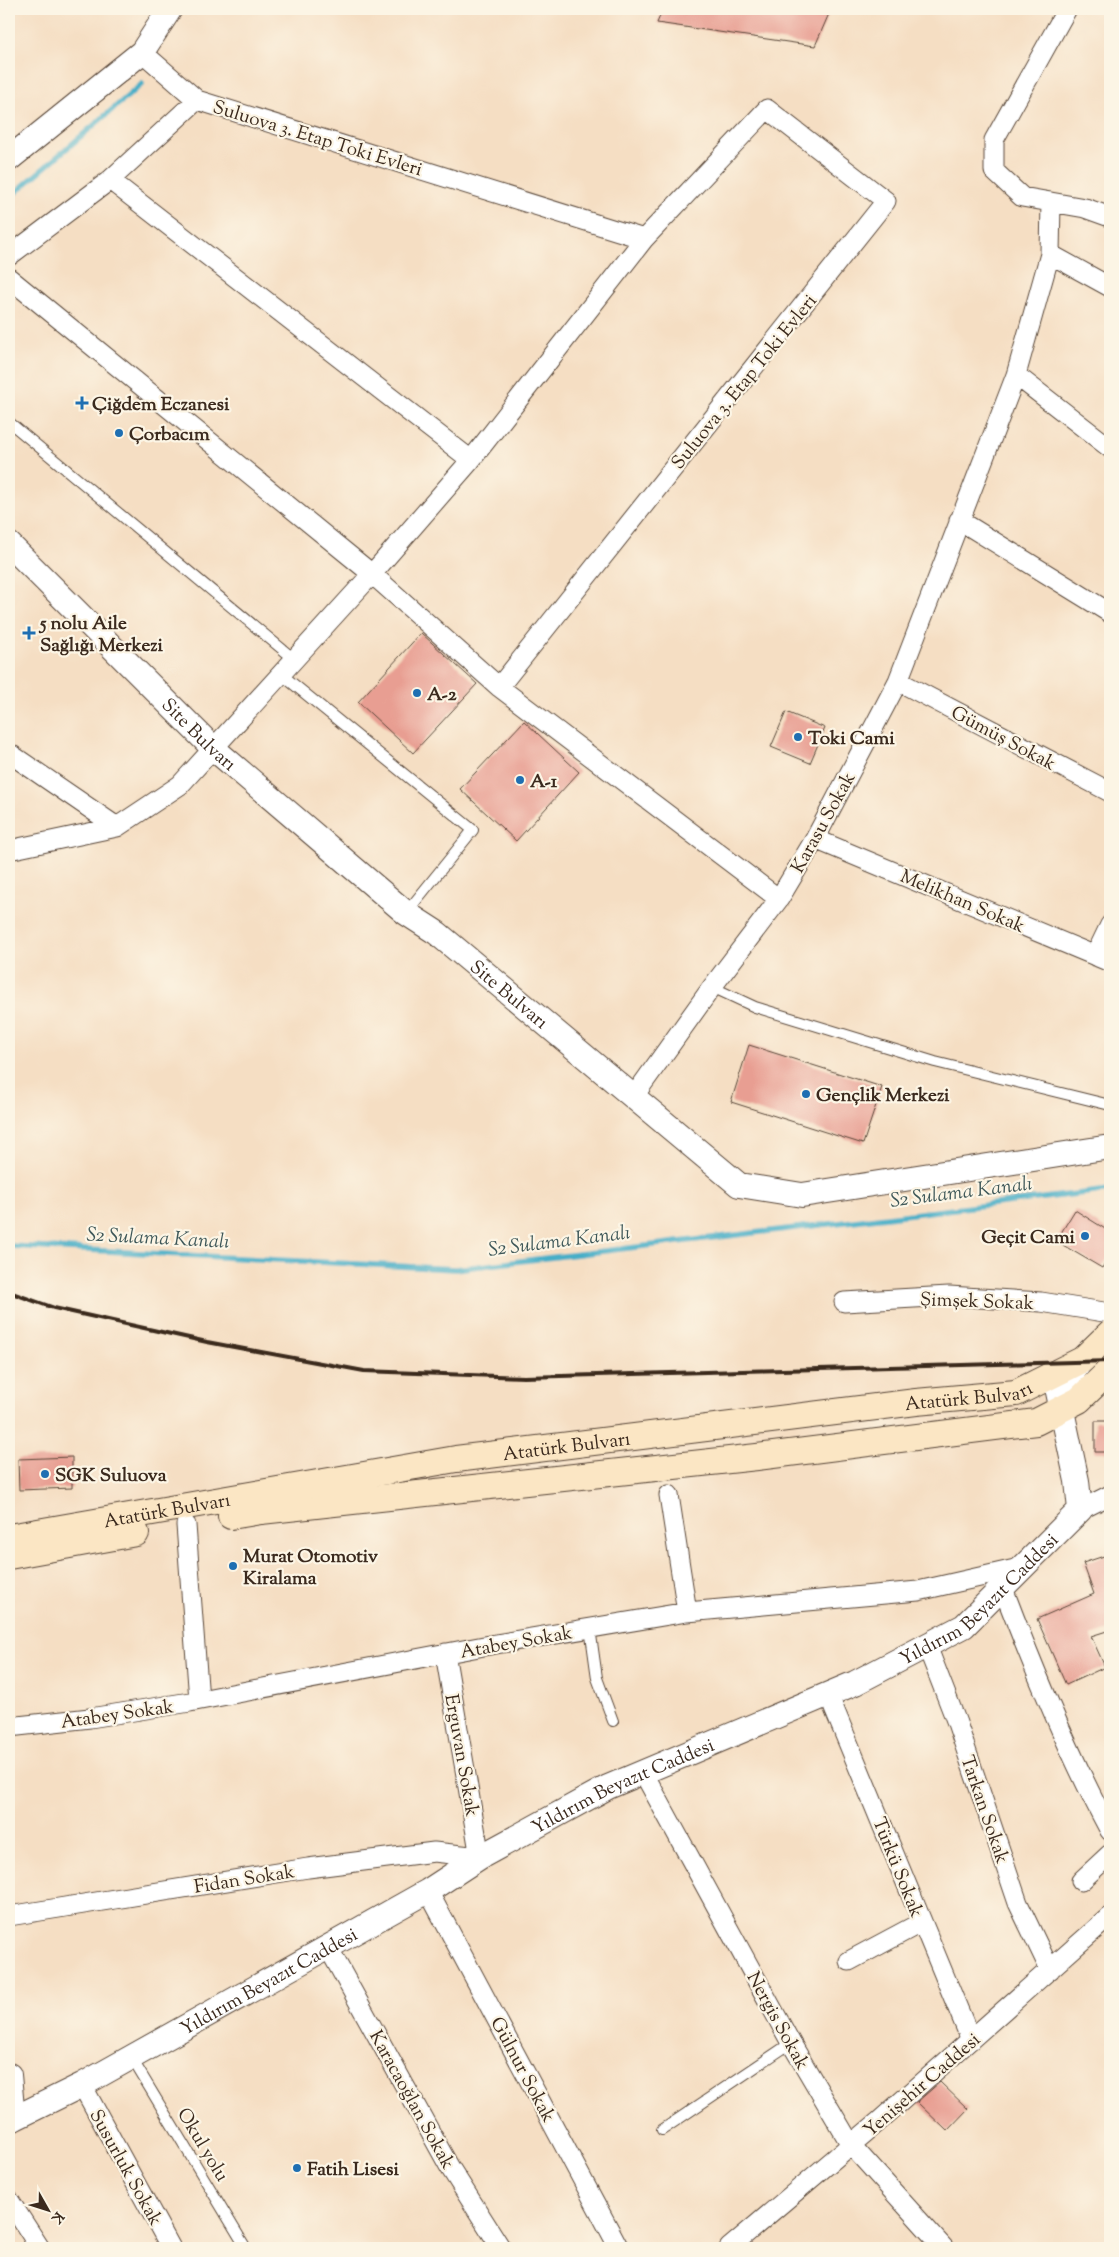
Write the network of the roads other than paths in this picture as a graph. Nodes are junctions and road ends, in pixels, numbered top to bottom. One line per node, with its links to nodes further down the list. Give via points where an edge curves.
1 (170, 9): 3 (street)
2 (1067, 9): 7 (street, via 994,140 994,171 1022,197)
3 (142, 52): 4 (street); 5 (street)
4 (197, 100): 6 (street, Suluova 3. Etap Toki Evleri); 9 (street, Suluova 3. Etap Toki Evleri)
5 (9, 159)
6 (110, 180): 11 (street, Suluova 3. Etap Toki Evleri); 17 (street)
7 (1051, 202): 8 (street, via 1085,208); 10 (street, Karasu Sokak)
8 (1110, 217)
9 (644, 239): 17 (street, Suluova 3. Etap Toki Evleri); 25 (street, Suluova 3. Etap Toki Evleri, via 767,109 886,201)
10 (1050, 254): 13 (street); 14 (street, Karasu Sokak)
11 (9, 256)
12 (9, 278): 20 (street)
13 (1110, 286)
14 (1016, 375): 16 (street); 18 (street, Karasu Sokak)
15 (9, 422): 22 (lane)
16 (1110, 448)
17 (471, 460): 20 (street, Suluova 3. Etap Toki Evleri)
18 (959, 520): 21 (street); 24 (street, Karasu Sokak)
19 (9, 544): 26 (street, Site Bulvarı)
20 (372, 574): 22 (street, Suluova 3. Etap Toki Evleri); 25 (street)
21 (1110, 613)
22 (294, 659): 23 (street, Suluova 3. Etap Toki Evleri)
23 (281, 674): 26 (street, Suluova 3. Etap Toki Evleri); 33 (lane, via 473,830)
24 (898, 681): 28 (street, Gümüş Sokak); 30 (street, Karasu Sokak)
25 (499, 687): 32 (street)
26 (214, 749): 29 (street, Suluova 3. Etap Toki Evleri, via 180,786); 33 (street, Site Bulvarı)
27 (9, 753): 29 (street)
28 (1110, 792)
29 (117, 827): 31 (street, Suluova 3. Etap Toki Evleri)
30 (815, 839): 32 (street, Karasu Sokak); 35 (street, Melikhan Sokak)
31 (9, 850)
32 (779, 898): 36 (street, Karasu Sokak)
33 (406, 913): 37 (street, Site Bulvarı, via 437,933)
34 (1110, 926): 35 (street)
35 (1102, 959)
36 (712, 987): 37 (street, Karasu Sokak); 38 (lane, via 755,1007 935,1062)
37 (634, 1096): 39 (street, Site Bulvarı, via 739,1185 802,1195)
38 (1110, 1105)
39 (1110, 1147)
40 (844, 1302): 41 (street, Şimşek Sokak, via 949,1296 1041,1302)
41 (1110, 1313)
42 (1110, 1332): 43 (main road, Atatürk Bulvarı)
43 (1082, 1360): 45 (street, via 1058,1392); 50 (main road, Atatürk Bulvarı, via 1016,1393 916,1402 456,1459)
44 (1110, 1370): 45 (main road, Atatürk Bulvarı, via 1079,1400)
45 (1060, 1409): 48 (street, via 1077,1480); 49 (main road, Atatürk Bulvarı, via 1036,1422 984,1429 261,1511)
46 (669, 1495): 54 (street)
47 (1110, 1495): 48 (street)
48 (1080, 1510): 52 (street, Yıldırım Beyazıt Caddesi)
49 (186, 1524): 51 (main road, Atatürk Bulvarı); 59 (street)
50 (9, 1537)
51 (9, 1556)
52 (1024, 1567): 53 (street, Yıldırım Beyazıt Caddesi); 54 (street, Atabey Sokak, via 918,1591)
53 (1003, 1588): 56 (street, Yıldırım Beyazıt Caddesi, via 964,1626); 63 (street, via 1081,1776)
54 (687, 1612): 55 (street, Atabey Sokak)
55 (590, 1628): 57 (street, Atabey Sokak); 60 (lane, via 597,1678)
56 (926, 1646): 58 (street, Yıldırım Beyazıt Caddesi); 73 (street, Tarkan Sokak, via 957,1723 1018,1903)
57 (445, 1653): 59 (street, Atabey Sokak); 65 (street, Erguvan Sokak)
58 (828, 1694): 62 (street, Yıldırım Beyazıt Caddesi); 70 (street, Türkü Sokak)
59 (199, 1700): 61 (street, Atabey Sokak)
60 (613, 1721)
61 (9, 1727)
62 (643, 1772): 65 (street, Yıldırım Beyazıt Caddesi, via 608,1787); 75 (street, Nergis Sokak)
63 (1110, 1831)
64 (1110, 1854): 66 (street)
65 (480, 1857): 67 (street, Yıldırım Beyazıt Caddesi); 68 (street, Fidan Sokak, via 434,1852 308,1868)
66 (1081, 1881)
67 (428, 1891): 71 (street, Yıldırım Beyazıt Caddesi); 87 (street, Gülnur Sokak)
68 (9, 1916)
69 (1110, 1916): 73 (street, Yenişehir Caddesi)
70 (922, 1922): 72 (street); 74 (street, Türkü Sokak)
71 (328, 1947): 76 (street, Yıldırım Beyazıt Caddesi); 86 (street, Karacaoğlan Sokak, via 449,2166)
72 (849, 1961)
73 (1050, 1970): 74 (street, Yenişehir Caddesi)
74 (971, 2040): 81 (street, Yenişehir Caddesi)
75 (791, 2043): 80 (lane); 81 (street, Nergis Sokak)
76 (131, 2057): 78 (street, Yıldırım Beyazıt Caddesi); 85 (lane, Okul yolu)
77 (9, 2075): 79 (street)
78 (82, 2086): 79 (street, Yıldırım Beyazıt Caddesi); 84 (street, Susurluk Sokak)
79 (11, 2120)
80 (662, 2130)
81 (851, 2146): 88 (street, Yenişehir Caddesi); 89 (street, Nergis Sokak)
82 (9, 2200): 83 (street)
83 (40, 2248)
84 (171, 2248)
85 (246, 2248)
86 (502, 2248)
87 (619, 2248)
88 (730, 2248)
89 (944, 2248)

